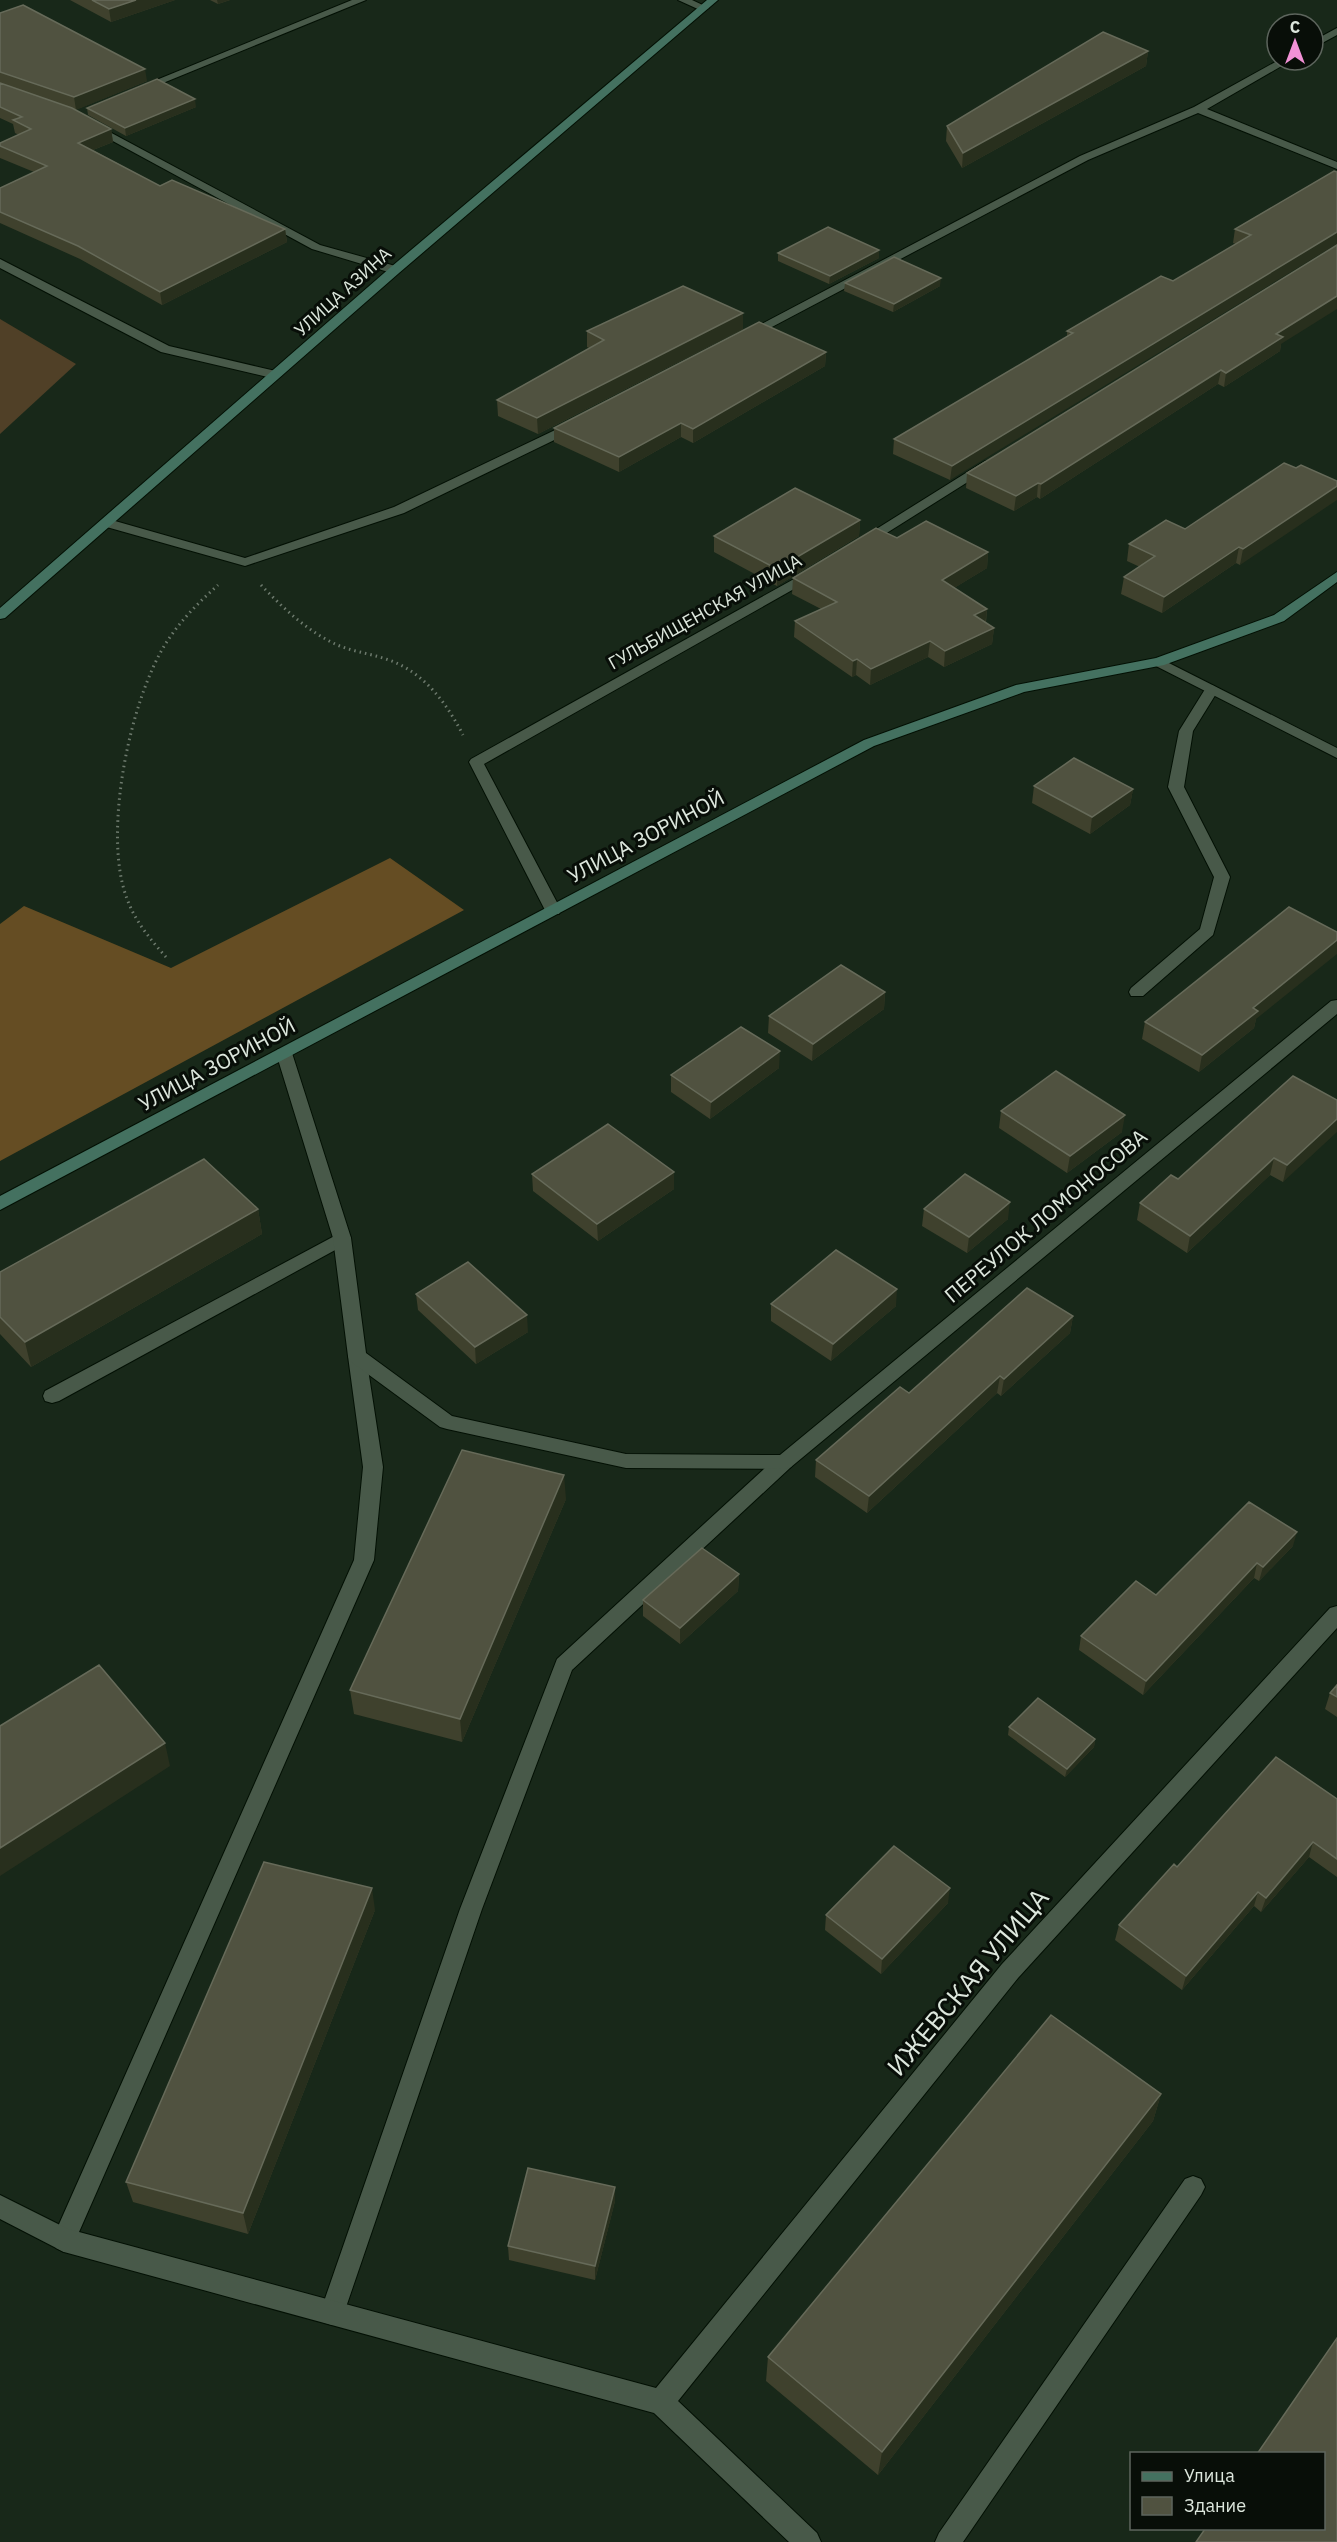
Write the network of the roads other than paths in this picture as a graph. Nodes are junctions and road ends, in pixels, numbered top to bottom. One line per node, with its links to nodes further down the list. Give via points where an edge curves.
1 (361, 0): 5 (street)
2 (683, 0): 3 (street)
3 (708, 4): 10 (main road, УЛИЦА АЗИНА)
4 (1265, 72): 6 (street)
5 (129, 93)
6 (1198, 109): 8 (street); 11 (street, via 1084,158)
7 (84, 121): 10 (street, via 316,247)
8 (1337, 166)
9 (0, 263): 12 (street, via 165,349)
10 (395, 270): 12 (main road, УЛИЦА АЗИНА)
11 (734, 341)
12 (276, 375): 15 (main road, УЛИЦА АЗИНА)
13 (585, 419): 15 (street, via 399,510 245,562)
14 (1001, 455): 16 (street)
15 (108, 523): 19 (main road, УЛИЦА АЗИНА)
16 (846, 552)
17 (826, 564): 23 (street, ГУЛЬБИЩЕНСКАЯ УЛИЦА, via 476,762)
18 (1337, 576): 20 (main road, УЛИЦА ЗОРИНОЙ, via 1278,618)
19 (0, 615)
20 (1159, 662): 21 (street); 23 (main road, УЛИЦА ЗОРИНОЙ, via 1021,688 869,743)
21 (1212, 689): 22 (street); 24 (street, via 1186,731 1176,787 1222,877 1207,931)
22 (1337, 754)
23 (554, 910): 26 (main road, УЛИЦА ЗОРИНОЙ)
24 (1137, 992)
25 (1337, 1005): 31 (street, ПЕРЕУЛОК ЛОМОНОСОВА)
26 (284, 1053): 27 (main road, УЛИЦА ЗОРИНОЙ); 28 (street)
27 (0, 1204)
28 (342, 1238): 29 (street); 30 (street)
29 (357, 1356): 31 (street, via 447,1422 626,1461); 35 (street, via 373,1467 364,1560)
30 (52, 1396)
31 (784, 1462): 36 (street, ПЕРЕУЛОК ЛОМОНОСОВА, via 564,1665 471,1908)
32 (1337, 1614): 37 (street, ИЖЕВСКАЯ УЛИЦА, via 1010,1971)
33 (1193, 2187): 39 (street)
34 (0, 2206): 35 (street)
35 (64, 2240): 36 (street)
36 (332, 2313): 37 (street)
37 (661, 2402): 38 (street)
38 (808, 2542)
39 (948, 2542)

